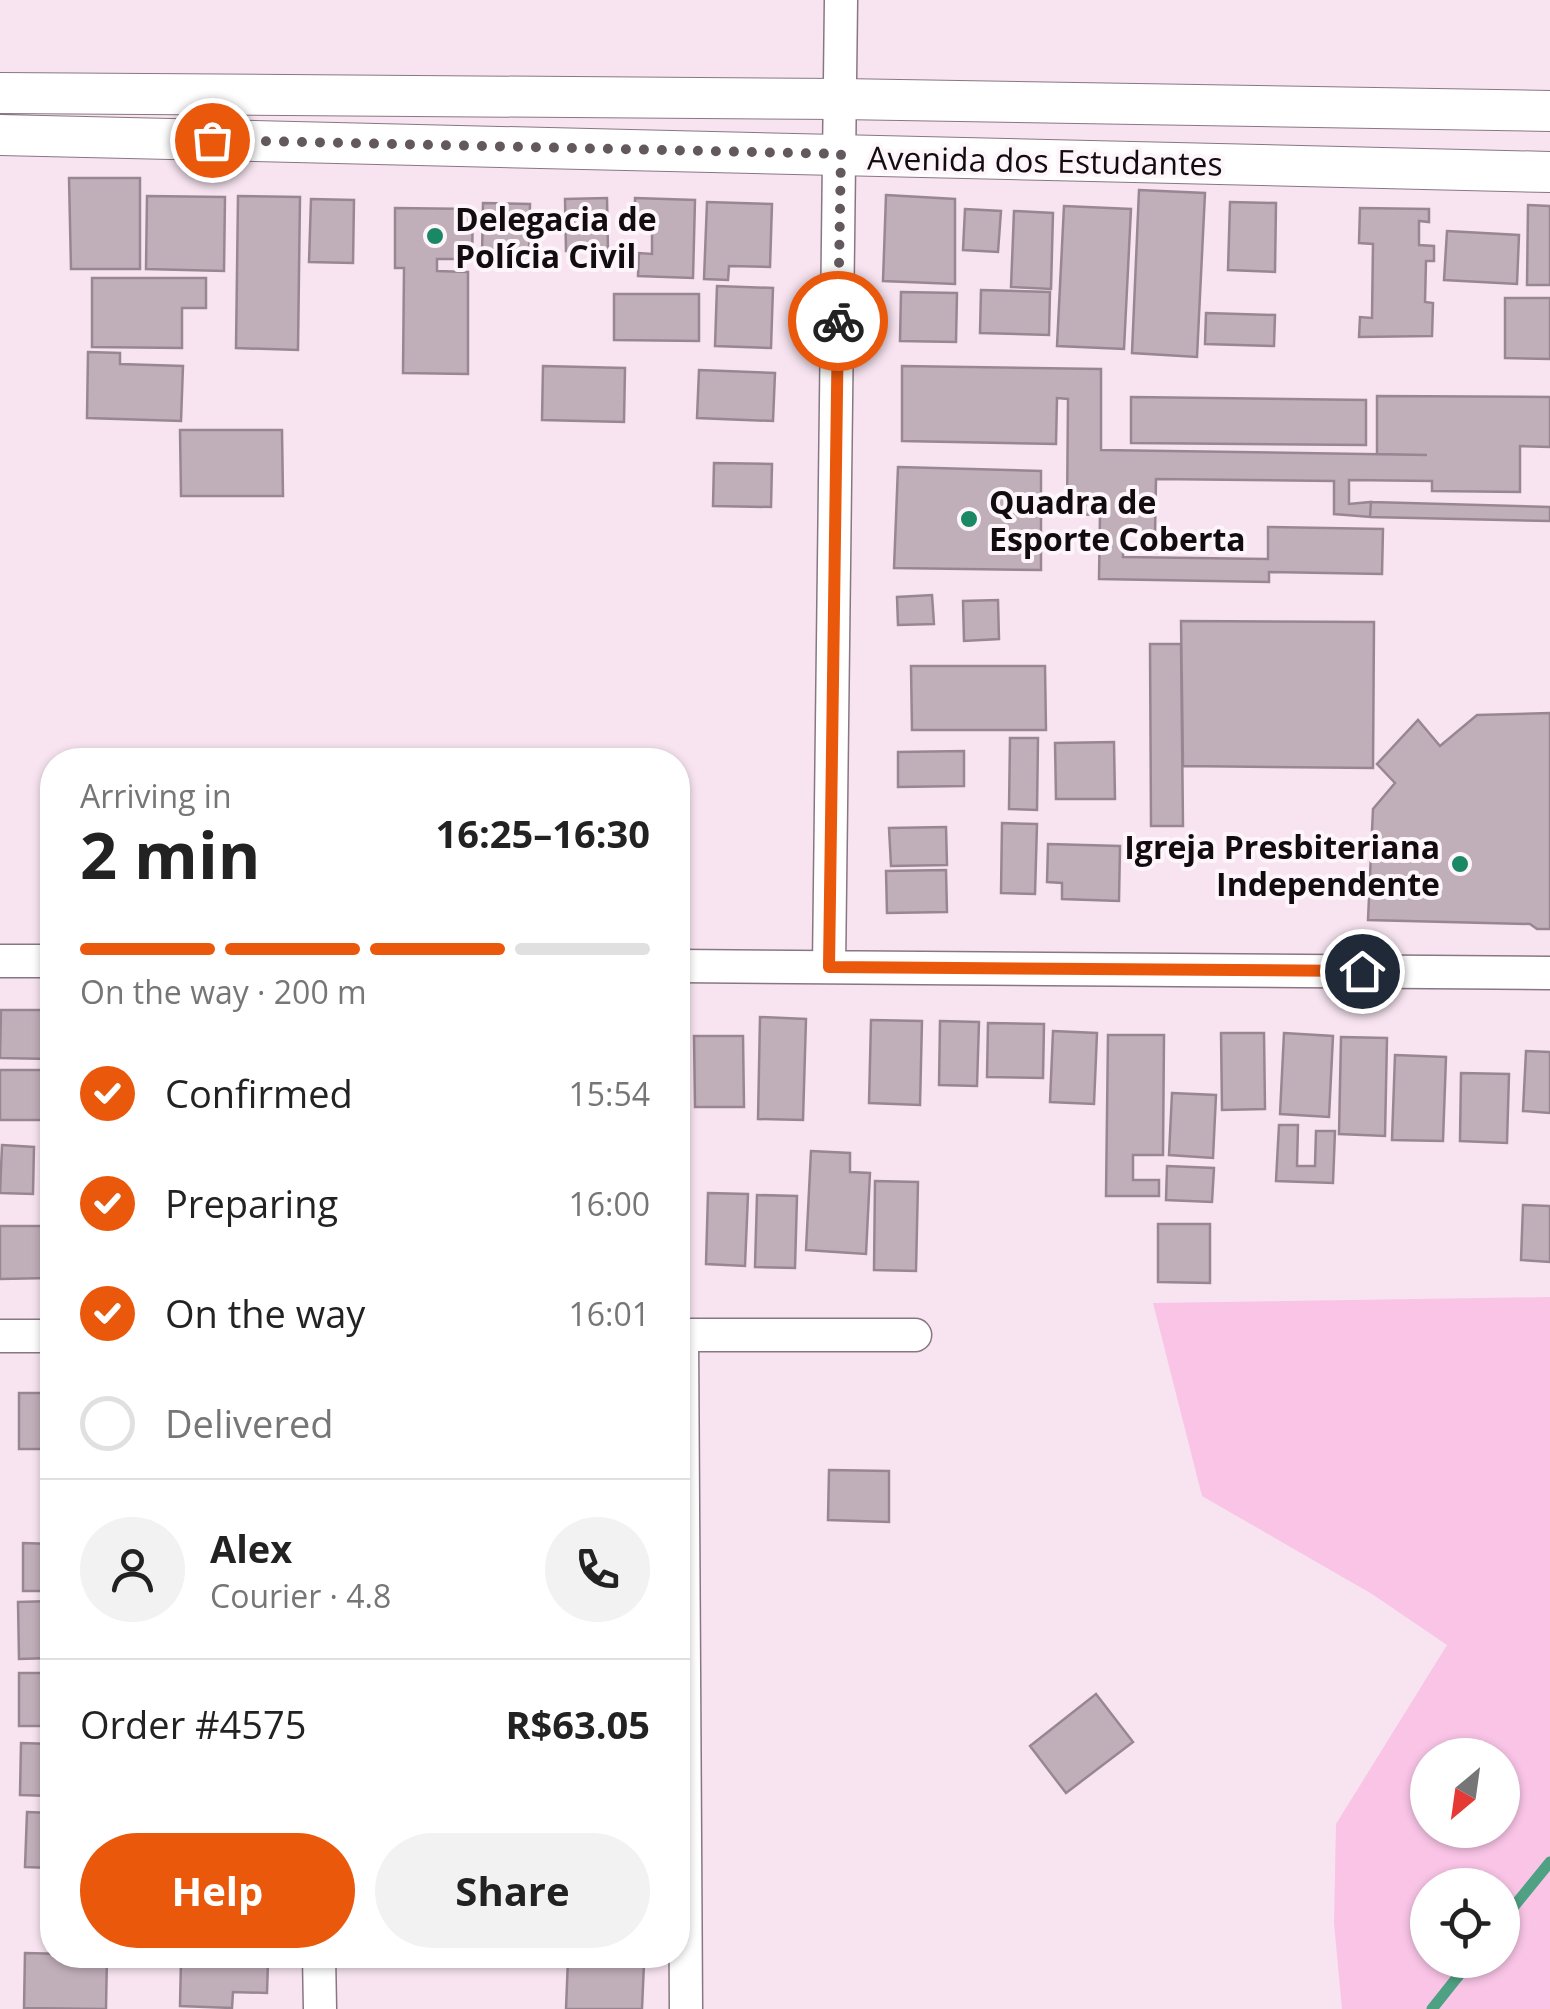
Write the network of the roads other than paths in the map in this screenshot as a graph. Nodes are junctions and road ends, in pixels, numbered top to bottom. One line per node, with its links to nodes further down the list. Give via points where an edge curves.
1 (841, 0): 5 (street)
2 (0, 93): 3 (street, Avenida dos Estudantes)
3 (281, 95): 4 (street, Avenida dos Estudantes); 10 (street)
4 (530, 97): 5 (street, Avenida dos Estudantes); 11 (street)
5 (841, 100): 6 (street, Avenida dos Estudantes); 12 (street)
6 (1109, 103): 7 (street, Avenida dos Estudantes); 13 (street)
7 (1356, 108): 8 (street, Avenida dos Estudantes); 14 (street)
8 (1550, 111)
9 (0, 134): 10 (street, Avenida dos Estudantes)
10 (282, 142): 11 (street, Avenida dos Estudantes)
11 (528, 149): 12 (street, Avenida dos Estudantes)
12 (841, 154): 13 (street, Avenida dos Estudantes); 19 (street)
13 (1108, 161): 14 (street, Avenida dos Estudantes)
14 (1358, 167): 15 (street, Avenida dos Estudantes)
15 (1550, 172)
16 (0, 961): 17 (street)
17 (40, 962)
18 (690, 966): 19 (street)
19 (829, 967): 20 (street)
20 (1550, 972)
21 (690, 1335): 22 (street)
22 (915, 1335)
23 (0, 1336): 24 (street)
24 (40, 1336)
25 (319, 1968): 27 (street)
26 (686, 1968): 28 (street)
27 (320, 2009)
28 (686, 2009)

